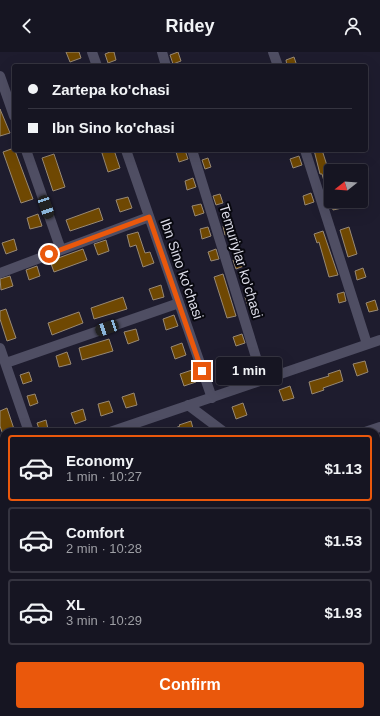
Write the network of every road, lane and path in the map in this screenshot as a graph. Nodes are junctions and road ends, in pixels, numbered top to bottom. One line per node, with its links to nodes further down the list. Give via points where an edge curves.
1 (92, 52): 4 (street)
2 (162, 52): 5 (street)
3 (273, 52): 6 (street)
4 (96, 64)
5 (165, 64)
6 (277, 64)
7 (0, 76): 8 (street)
8 (12, 110)
9 (27, 152): 14 (street)
10 (127, 152): 13 (street, Ibn Sino ko'chasi)
11 (193, 152): 21 (street, Temuriylar ko'chasi)
12 (306, 152): 18 (street)
13 (149, 217): 14 (street); 16 (street, Ibn Sino ko'chasi)
14 (61, 250): 15 (street)
15 (0, 273)
16 (179, 303): 20 (street); 22 (street, Ibn Sino ko'chasi)
17 (380, 340): 18 (street)
18 (368, 344): 21 (street)
19 (0, 348): 20 (street)
20 (6, 364): 24 (street)
21 (263, 380): 22 (street)
22 (212, 398): 23 (street)
23 (188, 405): 25 (street); 26 (street)
24 (28, 428)
25 (122, 428)
26 (219, 428)

